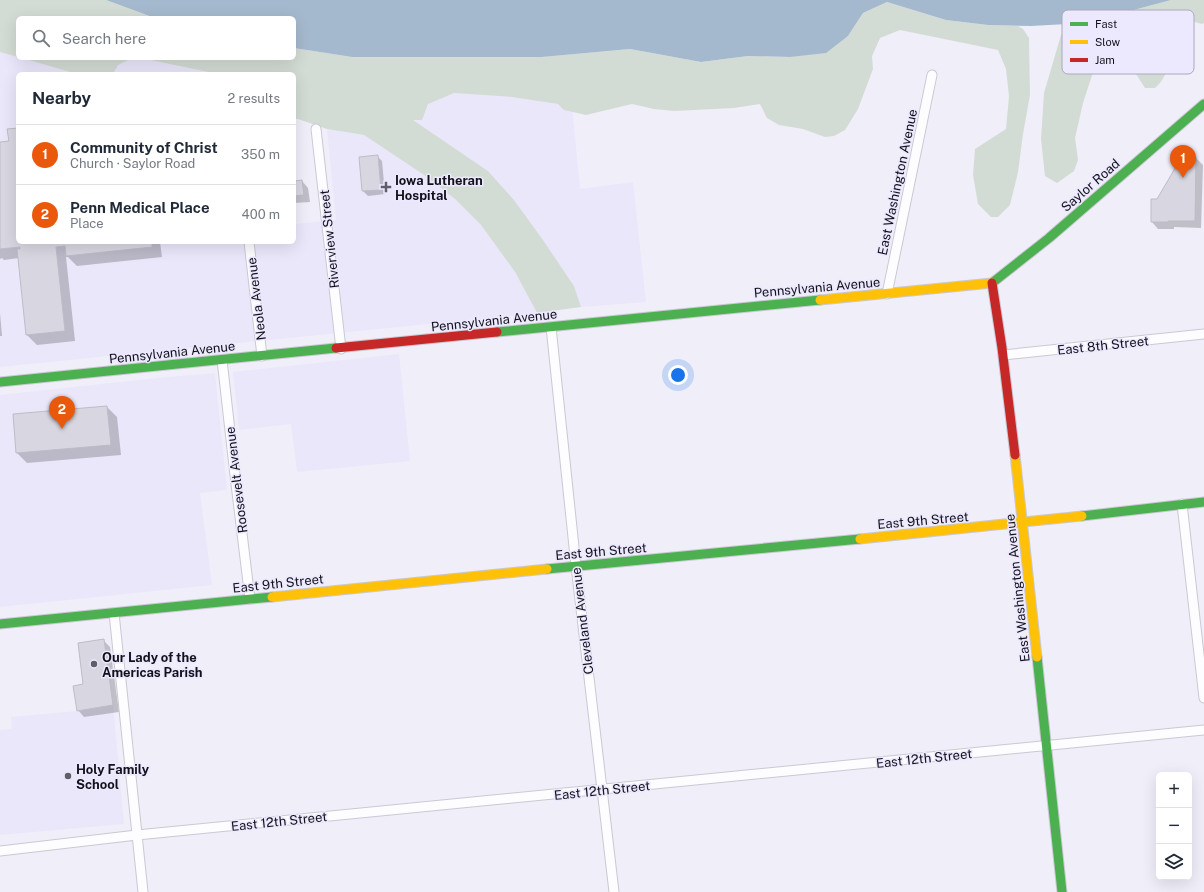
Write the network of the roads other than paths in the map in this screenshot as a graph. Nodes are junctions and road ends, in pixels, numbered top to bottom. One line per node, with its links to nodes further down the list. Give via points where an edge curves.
1 (932, 75): 6 (street, East Washington Avenue)
2 (1204, 104): 5 (street, Saylor Road, via 1049,238)
3 (316, 129): 9 (street, Riverview Street)
4 (249, 244): 11 (street, Neola Avenue)
5 (992, 283): 6 (street, Pennsylvania Avenue); 10 (street, East Washington Avenue)
6 (887, 294): 7 (street, Pennsylvania Avenue)
7 (551, 327): 9 (street, Pennsylvania Avenue); 17 (street, Cleveland Avenue)
8 (1204, 334): 10 (street, East 8th Street)
9 (341, 349): 11 (street, Pennsylvania Avenue)
10 (1003, 355): 16 (street, East Washington Avenue)
11 (262, 356): 12 (street, Pennsylvania Avenue)
12 (222, 360): 13 (street, Pennsylvania Avenue); 18 (street, Roosevelt Avenue)
13 (0, 382)
14 (1204, 502): 15 (street, East 9th Street)
15 (1182, 504): 16 (street, East 9th Street); 21 (street)
16 (1022, 523): 17 (street, East 9th Street); 23 (street, East Washington Avenue)
17 (576, 566): 18 (street, East 9th Street); 24 (street, Cleveland Avenue)
18 (250, 599): 19 (street, East 9th Street)
19 (114, 613): 20 (street, East 9th Street); 25 (street)
20 (0, 624)
21 (1204, 698)
22 (1204, 730): 23 (street, East 12th Street)
23 (1046, 746): 24 (street, East 12th Street); 29 (street, East Washington Avenue)
24 (602, 790): 25 (street, East 12th Street); 28 (street, Cleveland Avenue)
25 (137, 835): 26 (street, East 12th Street); 27 (street)
26 (0, 851)
27 (143, 892)
28 (614, 892)
29 (1062, 892)

